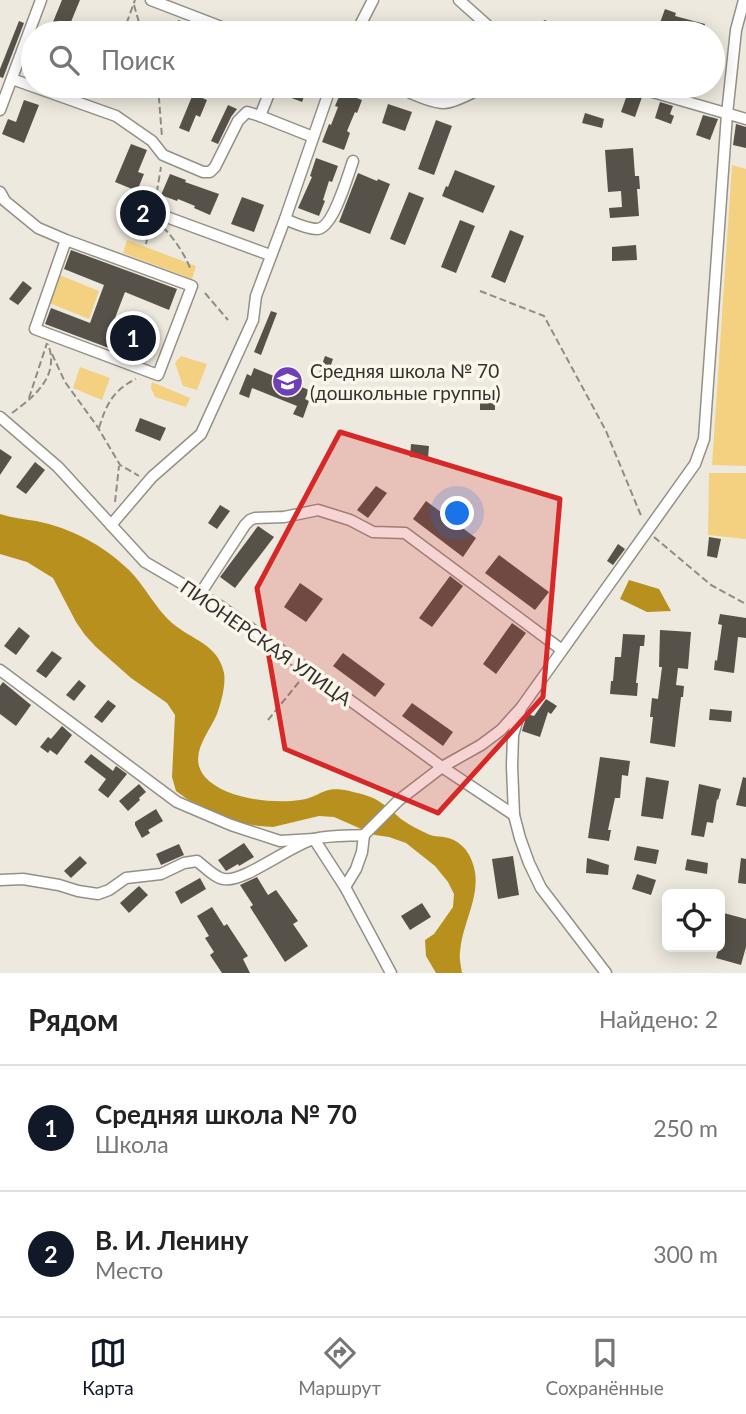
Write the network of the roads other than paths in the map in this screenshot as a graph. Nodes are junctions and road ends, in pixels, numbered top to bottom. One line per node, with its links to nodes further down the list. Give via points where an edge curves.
1 (41, 0): 6 (street)
2 (151, 0): 7 (street)
3 (373, 0): 8 (street)
4 (459, 0): 9 (street)
5 (744, 0): 20 (street)
6 (33, 21)
7 (206, 21)
8 (362, 21)
9 (483, 21)
10 (21, 54): 11 (street)
11 (12, 79): 12 (street); 19 (street)
12 (21, 82)
13 (65, 98): 21 (street, via 116,116 152,141 163,155 202,173 215,167 243,115)
14 (267, 98): 21 (street)
15 (327, 98): 23 (street)
16 (423, 98): 17 (street, via 444,103)
17 (459, 98)
18 (673, 98): 20 (street)
19 (0, 110)
20 (727, 114): 22 (street); 33 (street, via 704,439 695,464)
21 (260, 116): 23 (street)
22 (746, 118)
23 (313, 137): 27 (street)
24 (353, 161): 27 (street, via 333,215 322,229)
25 (0, 192): 28 (street, via 38,228)
26 (153, 212): 29 (street)
27 (285, 219): 29 (street)
28 (66, 240): 28 (street, via 192,286 158,375 35,330)
29 (270, 256): 31 (street, via 253,320 201,434 149,481)
30 (2, 419): 31 (street, ПИОНЕРСКАЯ УЛИЦА)
31 (114, 521): 32 (street, ПИОНЕРСКАЯ УЛИЦА, via 145,562)
32 (200, 594): 33 (street, via 250,520 318,510 373,532 405,533); 36 (street, ПИОНЕРСКАЯ УЛИЦА)
33 (562, 650): 35 (street)
34 (0, 670): 39 (street, via 177,802 280,841)
35 (521, 708): 36 (street, via 481,746); 37 (street, via 513,735)
36 (442, 767): 37 (street, ПИОНЕРСКАЯ УЛИЦА); 38 (street)
37 (514, 815): 43 (street, via 541,888)
38 (364, 835): 39 (street); 41 (street, via 356,869)
39 (314, 839): 40 (street, via 231,880 221,879 197,862 161,874 126,878 98,894 23,879); 41 (street)
40 (0, 880)
41 (345, 887): 42 (street)
42 (391, 973)
43 (606, 973)

